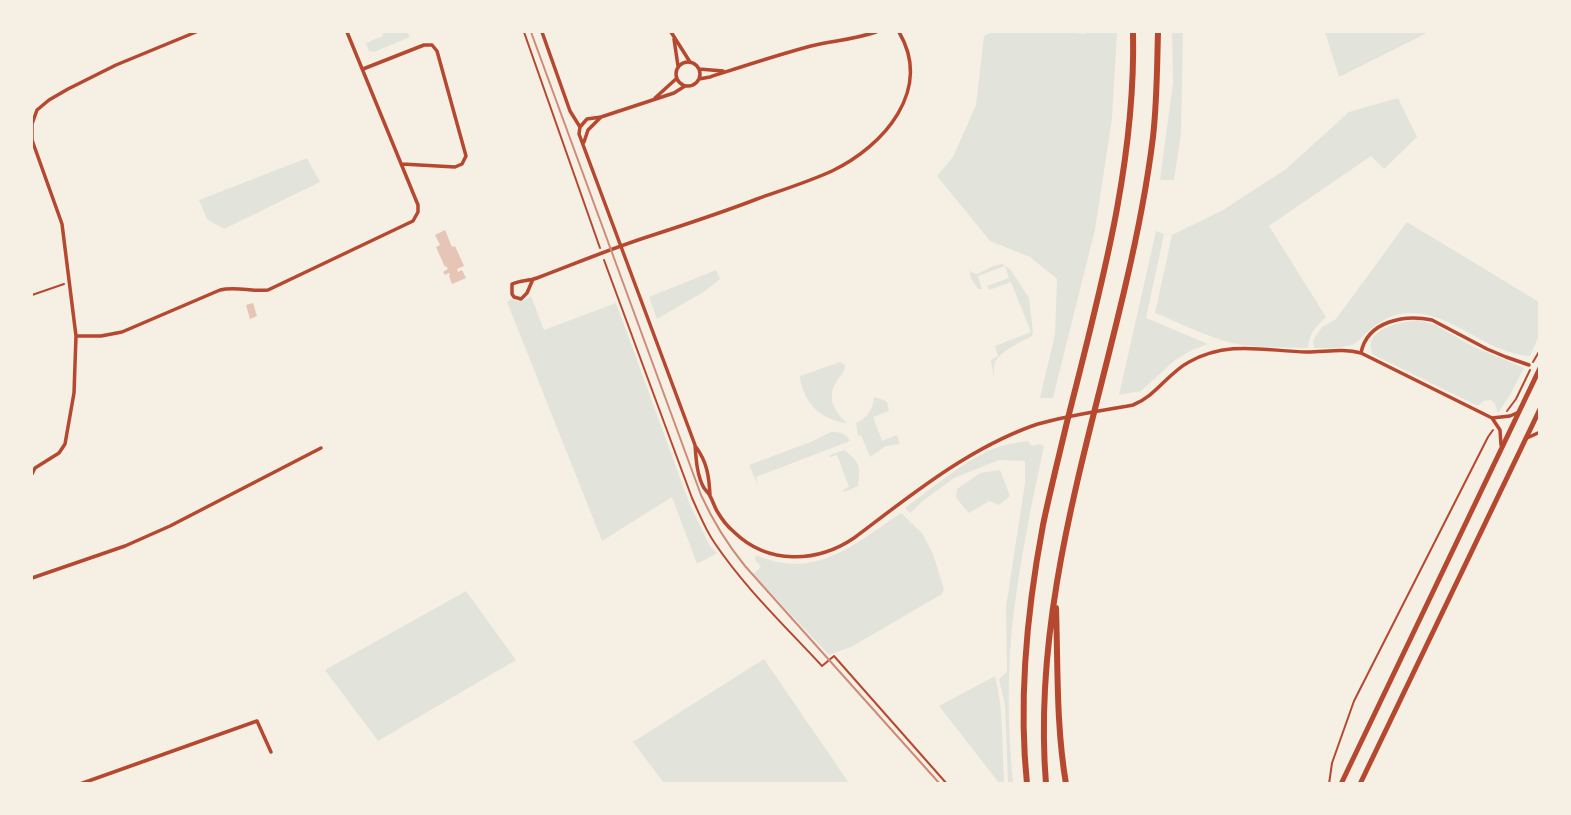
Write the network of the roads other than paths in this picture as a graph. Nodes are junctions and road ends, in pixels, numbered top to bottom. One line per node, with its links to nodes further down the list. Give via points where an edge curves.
1 (195, 32): 19 (street, via 68,89 37,110)
2 (347, 32): 11 (street)
3 (542, 32): 20 (street)
4 (876, 32): 13 (street)
5 (899, 32): 23 (street, via 911,66 909,87 894,119 866,149 826,173)
6 (1133, 32): 43 (highway, via 1128,138 1120,192 1034,580 1025,664)
7 (1158, 32): 40 (highway, via 1153,137 1143,199)
8 (673, 34): 9 (street); 10 (street)
9 (690, 62): 10 (street); 12 (street)
10 (678, 67): 14 (street)
11 (363, 69): 22 (street); 22 (street, via 424,45 438,51 466,156 455,167)
12 (699, 69): 13 (street); 15 (street)
13 (729, 71): 15 (street)
14 (677, 78): 16 (street); 17 (street)
15 (699, 79): 16 (street)
16 (685, 86): 17 (street)
17 (652, 100): 18 (street)
18 (601, 117): 20 (street, via 587,119); 21 (street, via 588,130)
19 (32, 125): 25 (street, via 62,224)
20 (580, 127): 21 (street)
21 (584, 144): 23 (street)
22 (401, 164): 25 (street, via 418,205 413,221 268,290 220,290 122,332)
23 (621, 246): 24 (street); 34 (street)
24 (533, 279): 24 (street, via 514,283 514,297 521,299)
25 (76, 336): 37 (street, via 74,393 65,444)
26 (1361, 353): 27 (street, via 1377,328 1421,317); 31 (street); 38 (street, via 1238,348 1207,353 1175,370 1140,402 1045,422 972,454 849,541 818,555 787,557 751,545 732,531)
27 (1529, 365)
28 (1539, 368): 30 (main road)
29 (1539, 409): 33 (main road)
30 (1519, 412): 31 (street); 36 (main road)
31 (1492, 418): 36 (street, via 1502,438)
32 (1539, 432): 33 (street)
33 (1525, 439): 47 (main road)
34 (695, 445): 38 (street, via 696,463); 38 (street, via 705,458)
35 (321, 447): 39 (street, via 170,526)
36 (1501, 448): 46 (main road)
37 (32, 474)
38 (710, 495)
39 (32, 578)
40 (1056, 589): 44 (highway, via 1043,709); 45 (highway, via 1058,715)
41 (271, 752): 42 (street, via 257,721)
42 (80, 783)
43 (1027, 783)
44 (1046, 783)
45 (1066, 783)
46 (1341, 783)
47 (1360, 783)

